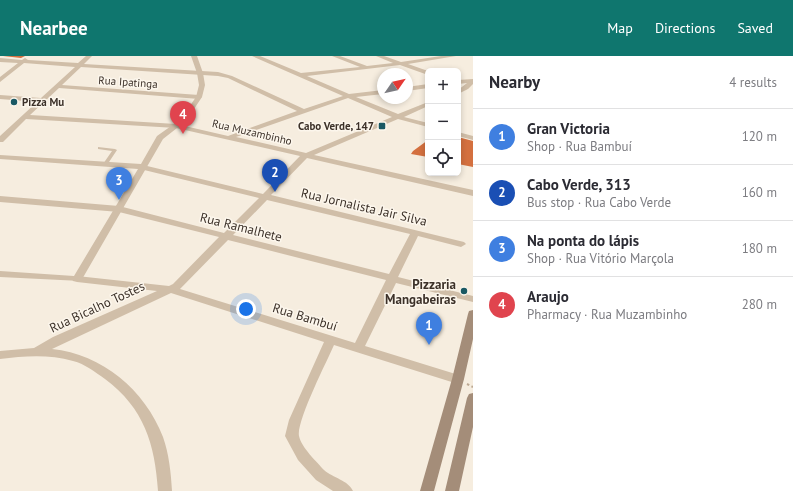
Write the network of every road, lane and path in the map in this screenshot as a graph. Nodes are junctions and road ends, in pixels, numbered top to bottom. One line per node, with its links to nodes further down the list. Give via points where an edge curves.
1 (29, 56): 9 (street)
2 (89, 56): 11 (street)
3 (194, 56): 14 (street)
4 (255, 56): 15 (street)
5 (335, 56): 12 (street)
6 (379, 56): 10 (street)
7 (454, 56): 10 (street)
8 (0, 60): 9 (street)
9 (22, 62): 11 (street); 16 (street)
10 (399, 63): 12 (street); 13 (street)
11 (79, 65): 14 (street); 20 (street)
12 (368, 68): 15 (street)
13 (425, 72)
14 (200, 73): 28 (street, via 202,85); 31 (street, via 230,77)
15 (299, 75): 26 (street)
16 (0, 80)
17 (473, 81): 18 (street); 23 (street)
18 (461, 83)
19 (461, 85): 23 (street)
20 (56, 86): 28 (street, Rua Ipatinga); 29 (street)
21 (425, 86): 22 (street)
22 (413, 88)
23 (466, 88): 24 (street)
24 (461, 90)
25 (377, 93): 26 (street)
26 (348, 96): 31 (street); 33 (street)
27 (0, 97): 29 (street)
28 (198, 97): 35 (street, via 184,120)
29 (42, 100): 32 (street)
30 (425, 105): 33 (street)
31 (304, 112): 37 (street)
32 (24, 117): 35 (street, Rua Muzambinho); 39 (street)
33 (398, 117): 34 (street); 41 (street)
34 (425, 124)
35 (176, 126): 37 (street, Rua Muzambinho); 44 (street, via 160,138)
36 (461, 135): 38 (street)
37 (228, 138): 41 (street, Rua Muzambinho)
38 (473, 138)
39 (0, 140)
40 (99, 148): 43 (lane, via 115,150)
41 (305, 156): 45 (street, Rua Muzambinho); 46 (street, Rua Bicalho Tostes)
42 (0, 157): 43 (street, Rua Jornalista Jair Silva)
43 (105, 164): 44 (street, Rua Jornalista Jair Silva)
44 (143, 167): 46 (street, Rua Jornalista Jair Silva); 48 (street)
45 (473, 193)
46 (264, 197): 49 (street, Rua Jornalista Jair Silva); 50 (street, Rua Bicalho Tostes)
47 (0, 199): 48 (street, Rua Ramalhete)
48 (119, 209): 50 (street, Rua Ramalhete); 54 (street)
49 (415, 233): 51 (street, Rua Jornalista Jair Silva); 53 (street)
50 (225, 236): 53 (street, Rua Ramalhete); 55 (street, Rua Bicalho Tostes, via 177,286)
51 (462, 244)
52 (0, 274): 54 (street, Rua Bambuí)
53 (394, 278): 56 (street, Rua Ramalhete); 59 (street)
54 (77, 279): 55 (street, Rua Bambuí)
55 (170, 289): 58 (street, Rua Bambuí); 60 (street, Rua Bicalho Tostes, via 57,340)
56 (473, 299)
57 (473, 314): 62 (main road)
58 (331, 340): 59 (street, Rua Bambuí); 65 (street, via 294,420 292,436 303,456 322,476)
59 (358, 348): 62 (street, Rua Bambuí)
60 (35, 353): 61 (street); 64 (street, via 71,356 91,364 112,377 129,393 143,408 155,434 161,452)
61 (0, 355)
62 (458, 379): 66 (main road)
63 (473, 398): 67 (main road)
64 (165, 491)
65 (346, 491)
66 (427, 491)
67 (453, 491)

